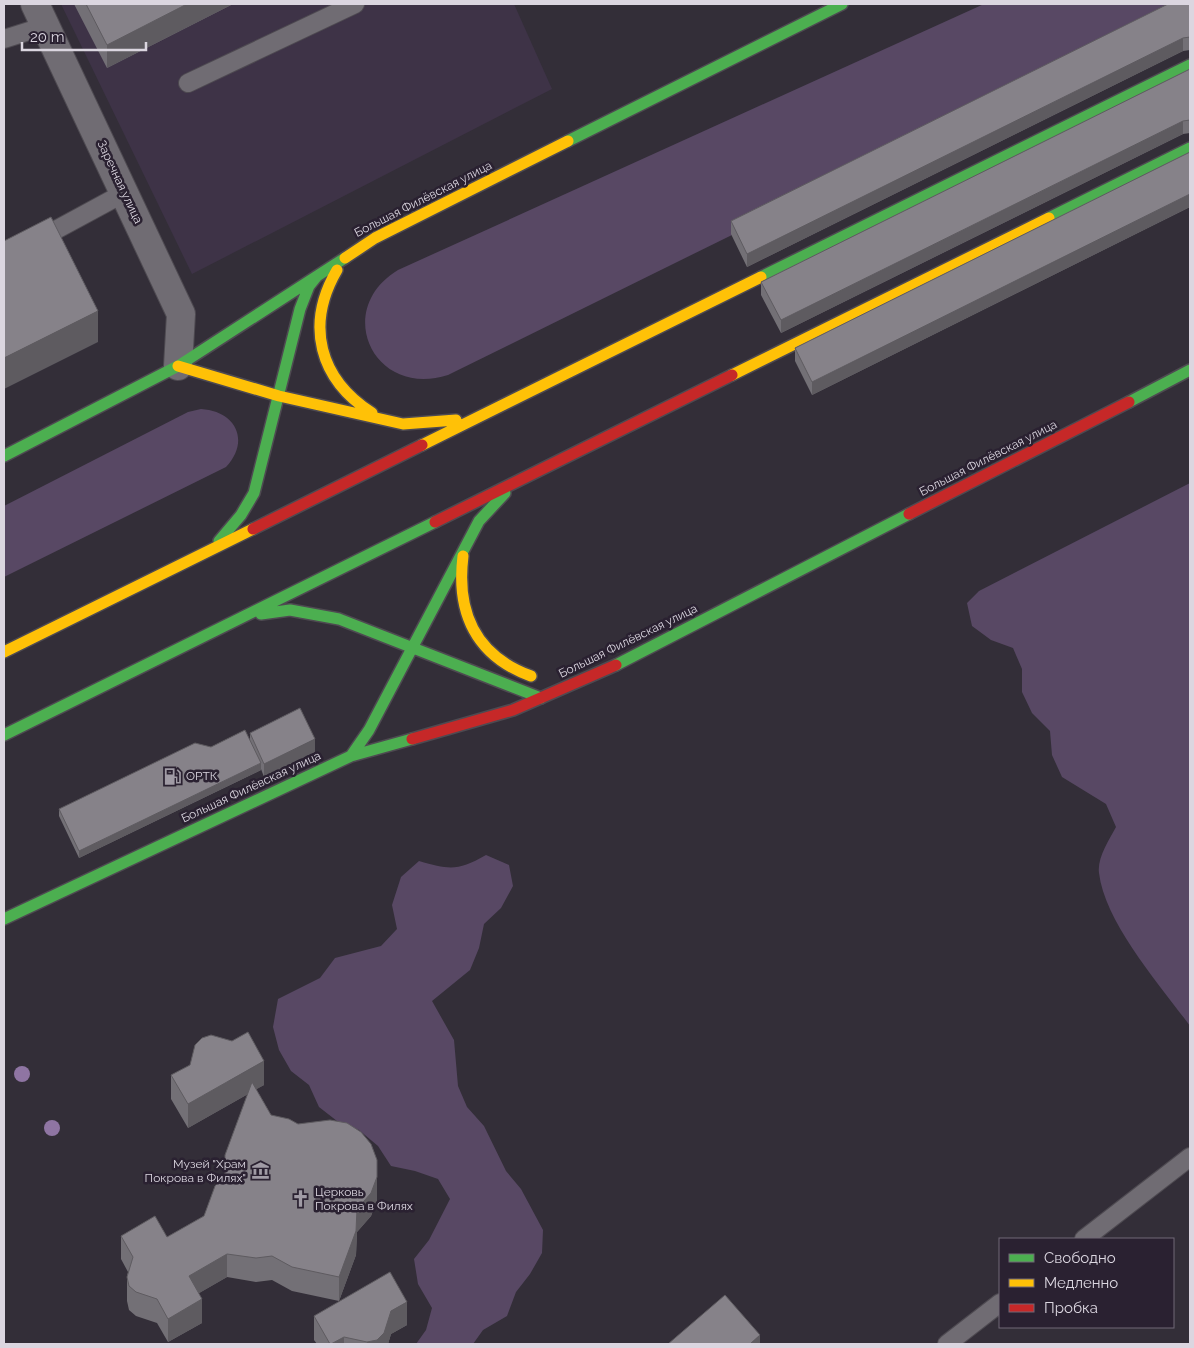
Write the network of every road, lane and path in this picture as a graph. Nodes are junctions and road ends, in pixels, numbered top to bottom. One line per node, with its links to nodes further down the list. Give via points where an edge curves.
1 (354, 4): 6 (lane)
2 (842, 4): 9 (street, Большая Филёвская улица)
3 (40, 15): 4 (lane); 8 (street, Заречная улица)
4 (4, 39)
5 (1190, 65): 15 (street)
6 (188, 83)
7 (1190, 148): 18 (street)
8 (124, 193): 10 (lane); 12 (street, Заречная улица, via 181,314)
9 (359, 247): 11 (street, Большая Филёвская улица); 16 (street, via 334,275 325,293 319,331 328,368 351,399)
10 (4, 258)
11 (320, 273): 12 (street, Большая Филёвская улица); 14 (street, via 309,286 300,309)
12 (178, 366): 14 (street); 17 (street, Большая Филёвская улица)
13 (1190, 370): 24 (street, Большая Филёвская улица)
14 (278, 396): 16 (street); 20 (street, via 254,493 226,535)
15 (491, 411): 16 (street, via 471,418 423,424 403,424); 20 (street)
16 (385, 419)
17 (4, 456)
18 (523, 478): 19 (street, via 495,501); 21 (street)
19 (466, 543): 22 (street); 25 (street, via 461,589 470,626 495,658 508,667)
20 (202, 554): 23 (street)
21 (235, 620): 22 (street, via 266,612 315,613); 28 (street)
22 (412, 647): 27 (street); 29 (street)
23 (4, 652)
24 (602, 672): 26 (street); 27 (street, Большая Филёвская улица)
25 (540, 678)
26 (556, 678)
27 (541, 698): 29 (street, Большая Филёвская улица, via 513,710)
28 (4, 735)
29 (352, 756): 30 (street, Большая Филёвская улица)
30 (4, 918)
31 (1190, 1157): 32 (lane)
32 (1085, 1238)
33 (999, 1304): 34 (lane)
34 (947, 1344)

